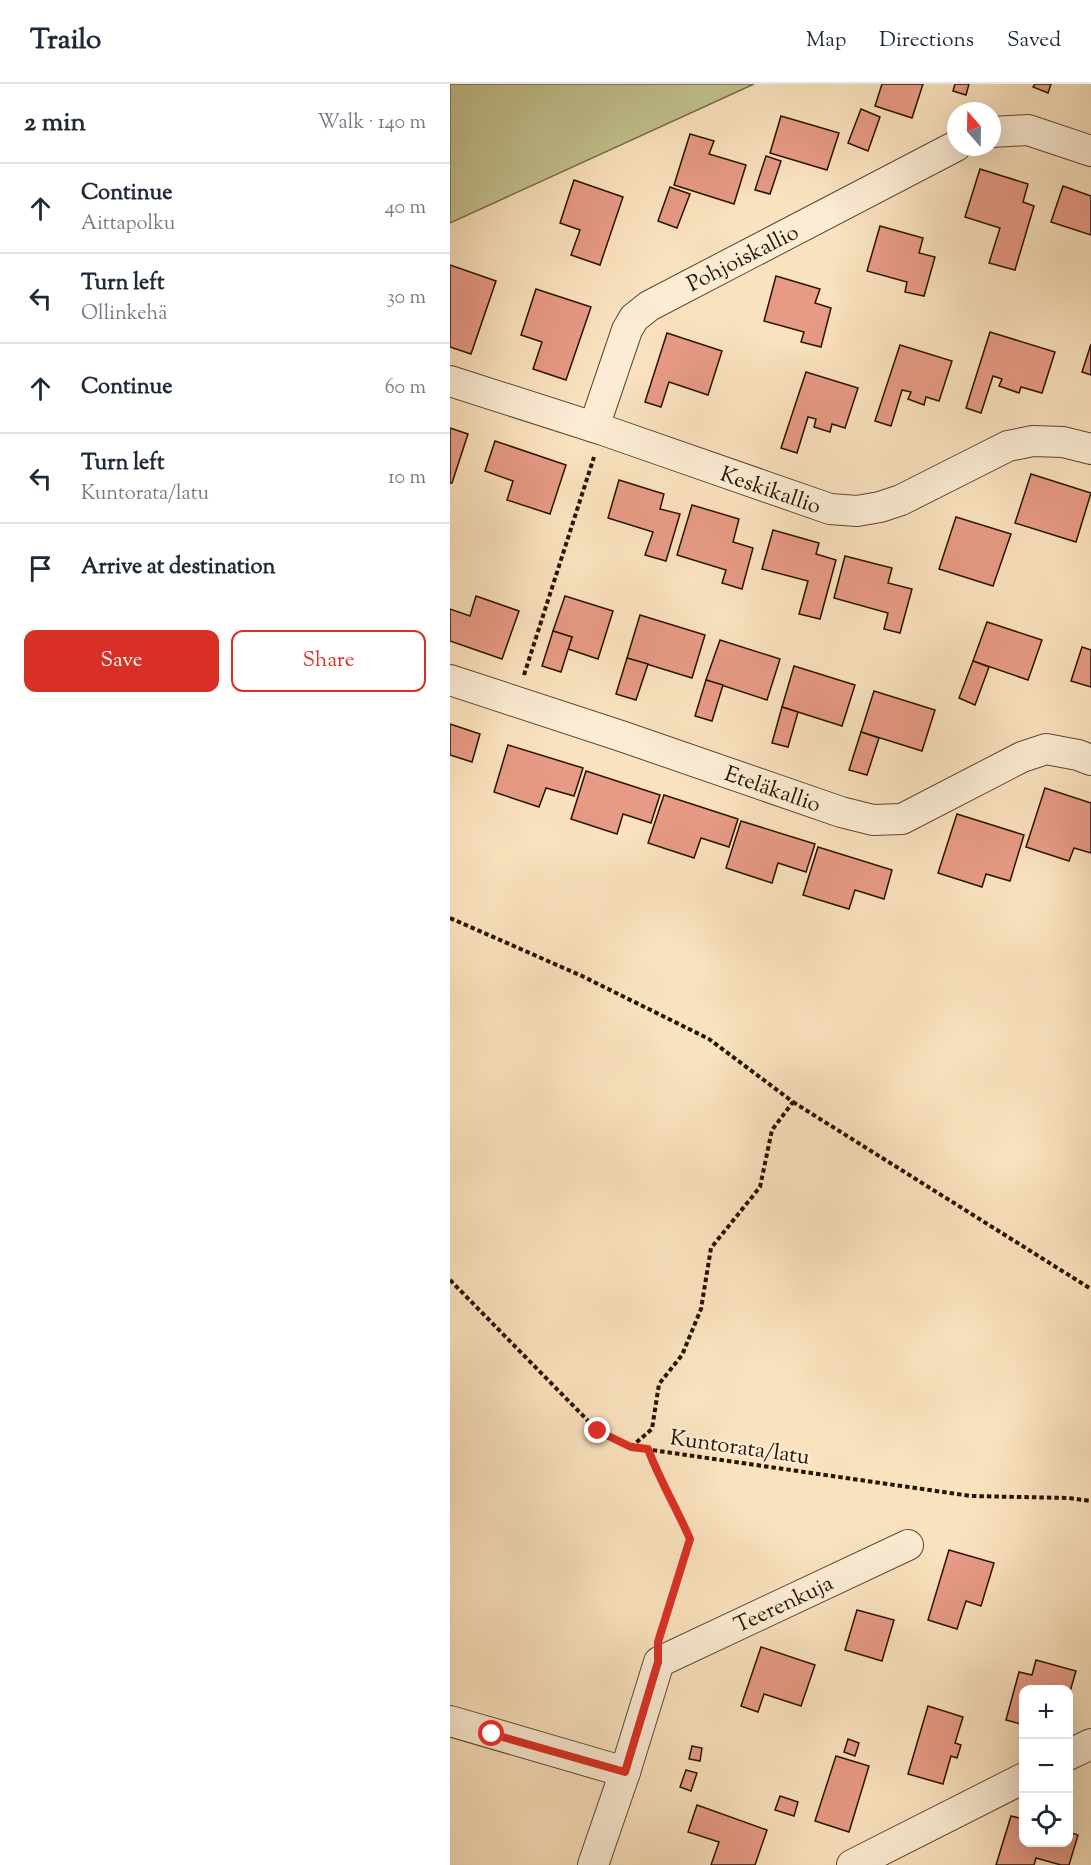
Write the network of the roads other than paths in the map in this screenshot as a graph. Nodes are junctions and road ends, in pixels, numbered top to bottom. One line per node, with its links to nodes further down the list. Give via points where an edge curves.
1 (1001, 132): 3 (street, via 1028,130)
2 (947, 151): 5 (street, Pohjoiskallio, via 649,306 627,330)
3 (1091, 151)
4 (450, 381): 5 (street, Keskikallio)
5 (598, 428): 6 (street, Keskikallio, via 830,509 857,511 901,500 1008,446 1034,441)
6 (1091, 449)
7 (450, 680): 8 (street, Eteläkallio, via 873,820 902,819 1022,757 1046,749)
8 (1091, 760)
9 (908, 1545): 13 (street, Teerenkuja, via 658,1662)
10 (450, 1721): 13 (street)
11 (1091, 1744): 12 (street)
12 (1073, 1753)
13 (625, 1772): 15 (street)
14 (1019, 1780): 16 (street)
15 (593, 1865)
16 (852, 1865)

